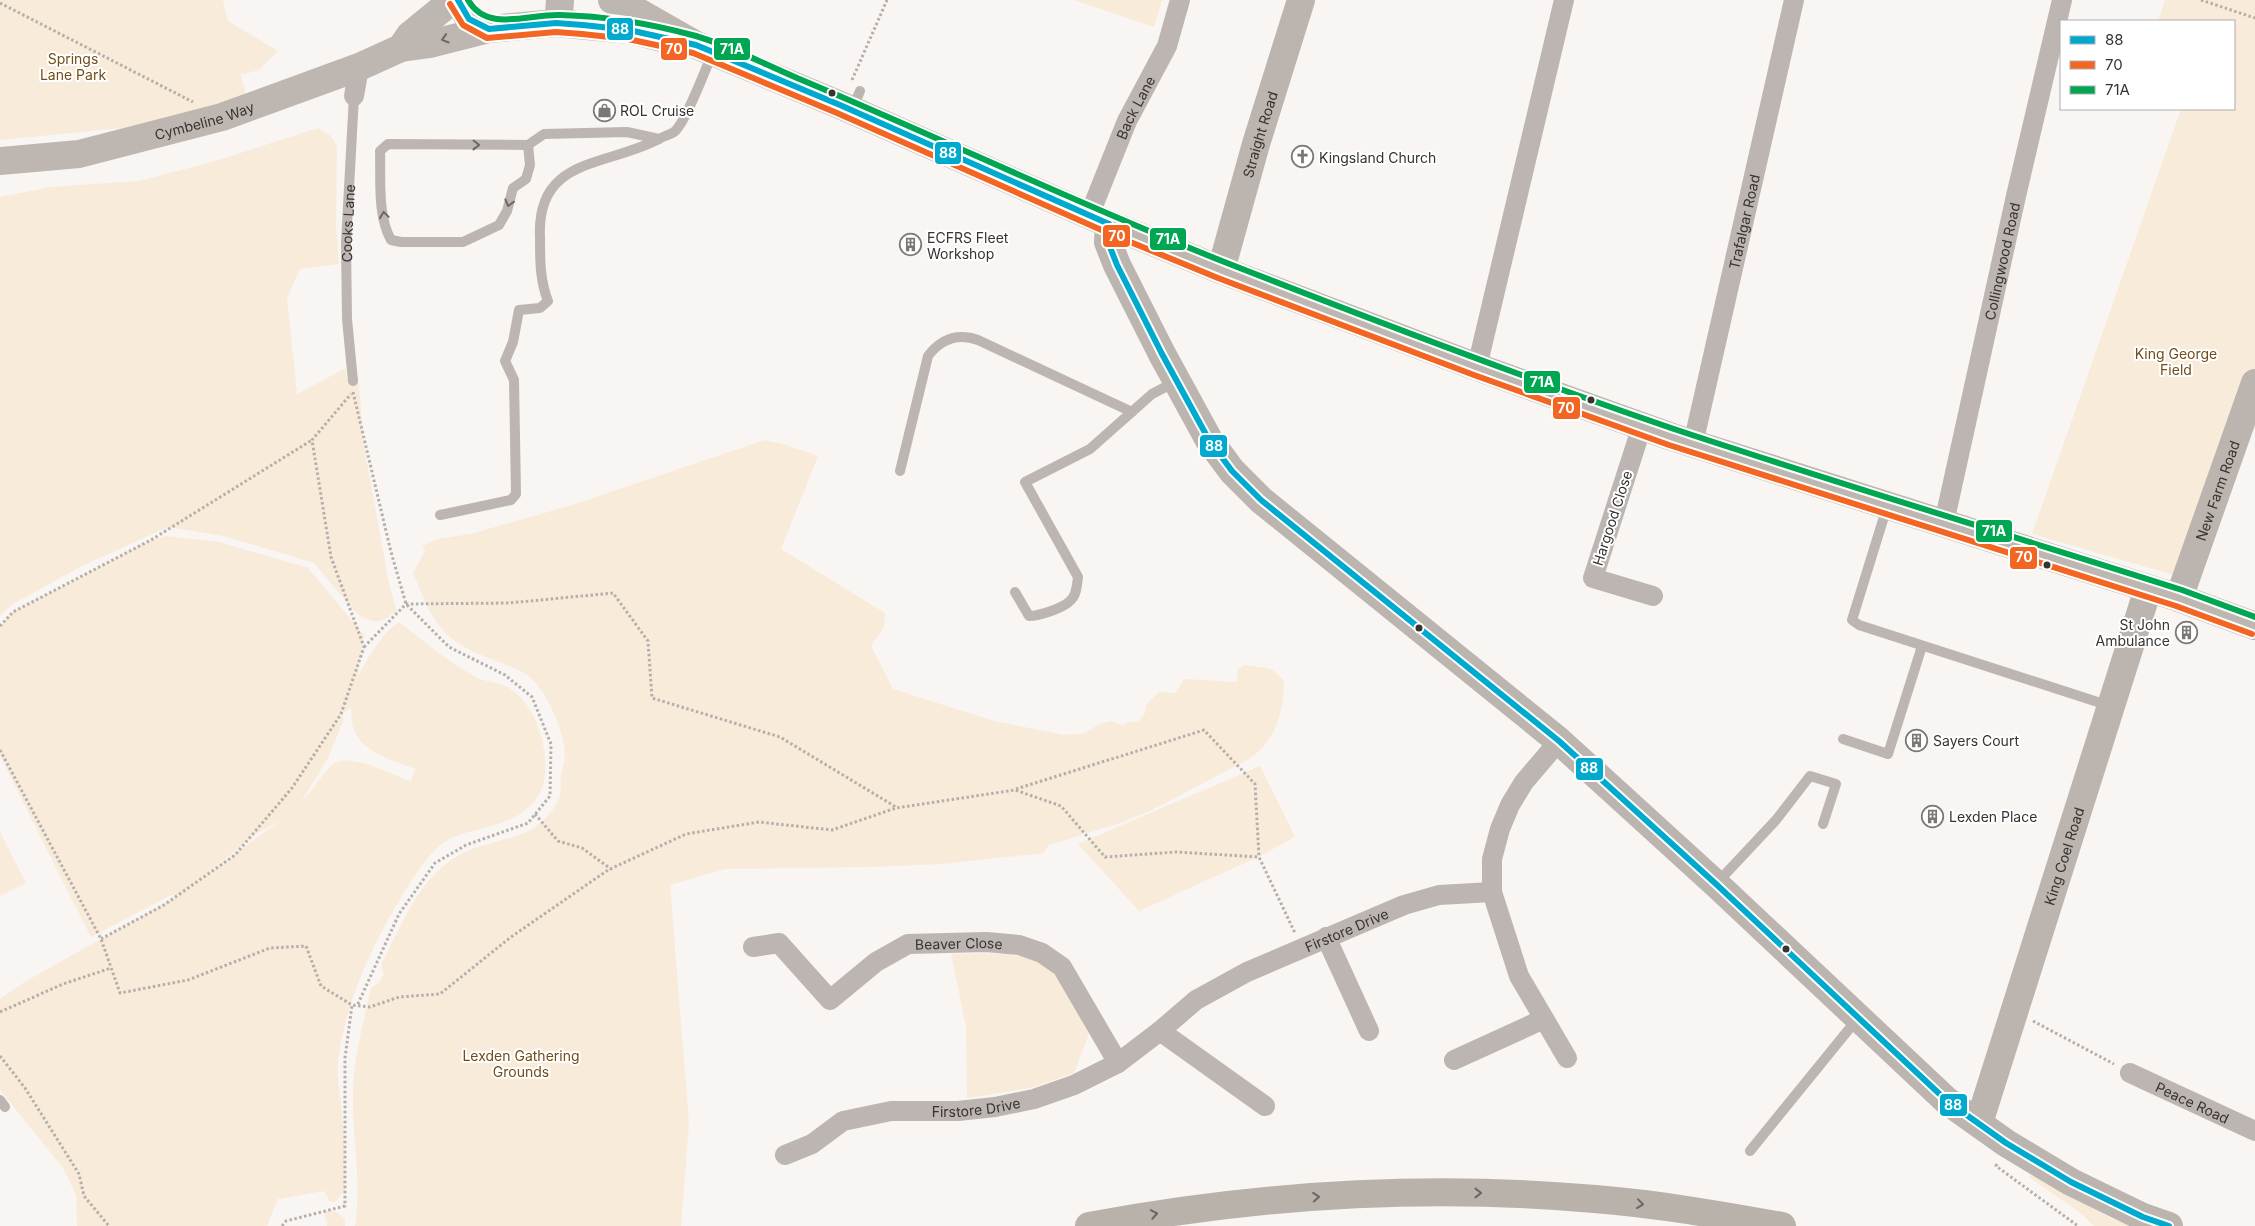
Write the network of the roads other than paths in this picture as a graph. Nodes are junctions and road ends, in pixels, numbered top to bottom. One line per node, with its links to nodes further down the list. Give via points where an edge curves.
1 (453, 0): 11 (main road, Cymbeline Way, via 410,35)
2 (458, 0): 10 (main road, via 469,19)
3 (612, 0): 12 (main road)
4 (1180, 0): 18 (street, Back Lane, via 1167,46 1127,121)
5 (1301, 0): 19 (street, Straight Road)
6 (1564, 0): 20 (street)
7 (1794, 0): 26 (street, Trafalgar Road)
8 (2062, 0): 30 (street, Collingwood Road)
9 (558, 12): 10 (main road, Cymbeline Way); 12 (main road, Cymbeline Way)
10 (489, 29): 11 (main road, Cymbeline Way, one-way to 11)
11 (401, 48): 13 (main road, Cymbeline Way)
12 (704, 49): 15 (lane, via 698,90 676,131); 18 (main road, via 851,102)
13 (359, 67): 14 (street, Cooks Lane); 17 (main road, Cymbeline Way, via 222,118 79,154)
14 (354, 96): 22 (lane, Cooks Lane, via 346,243 347,319)
15 (659, 139): 16 (lane, via 627,132 544,134); 29 (lane, via 582,167 562,176 552,186 539,219 541,285 548,301 540,308 519,310 513,342 505,361 514,380 516,494 511,500)
16 (528, 145): 16 (lane, one-way to 16, via 530,165 526,179 513,188 507,211 499,225 464,242 391,240 386,230 381,196 380,152 388,144)
17 (0, 161)
18 (1099, 220): 19 (main road); 21 (street, via 1117,265)
19 (1221, 270): 20 (main road)
20 (1478, 367): 25 (main road)
21 (1176, 381): 24 (lane, via 1152,394); 39 (street, via 1209,440 1232,471 1261,500)
22 (353, 387)
23 (2253, 397): 34 (street, New Farm Road)
24 (1132, 412): 27 (lane, via 978,340 956,337 938,345 928,356); 32 (lane, via 1090,449 1024,482 1078,577 1071,600 1040,616 1030,616)
25 (1642, 426): 26 (main road); 33 (street, Hargood Close, via 1593,578)
26 (1693, 444): 28 (main road)
27 (900, 471)
28 (1888, 506): 30 (main road); 36 (lane, via 1852,620 1858,625)
29 (440, 515)
30 (1944, 523): 31 (main road)
31 (2148, 589): 34 (main road); 37 (street, King Coel Road)
32 (1015, 592)
33 (1653, 596)
34 (2179, 598): 35 (main road)
35 (2255, 626)
36 (1922, 646): 37 (lane); 38 (lane, via 1888,754)
37 (2111, 706): 54 (street, King Coel Road)
38 (1843, 739)
39 (1559, 741): 41 (street); 42 (street, via 1524,782 1510,805 1492,859)
40 (1823, 824): 41 (lane, via 1836,784 1810,776 1776,820)
41 (1716, 884): 45 (street)
42 (1492, 892): 43 (street, Firstore Drive, via 1439,895 1404,904); 46 (street, via 1519,976)
43 (1326, 937): 47 (street, Firstore Drive, via 1247,972 1196,1000); 48 (street)
44 (753, 947): 51 (street, Beaver Close, via 779,943 830,1000 876,962 908,944 986,942 1018,945 1042,952 1062,967)
45 (1858, 1017): 54 (street, via 1947,1101); 56 (lane)
46 (1544, 1019): 49 (street); 50 (street)
47 (1160, 1031): 51 (street, Firstore Drive); 53 (street)
48 (1369, 1031)
49 (1567, 1058)
50 (1454, 1060)
51 (1118, 1063): 57 (street, Firstore Drive, via 1074,1085 1025,1102 958,1111 891,1110 843,1121 812,1144)
52 (2130, 1073): 55 (street, Peace Road)
53 (1265, 1106)
54 (1979, 1124): 60 (street, via 2071,1182)
55 (2255, 1131)
56 (1750, 1151)
57 (785, 1155)
58 (1089, 1226): 59 (highway, one-way to 59, via 1258,1201 1405,1193 1594,1198 1699,1211)
59 (1782, 1226)
60 (2169, 1226)

